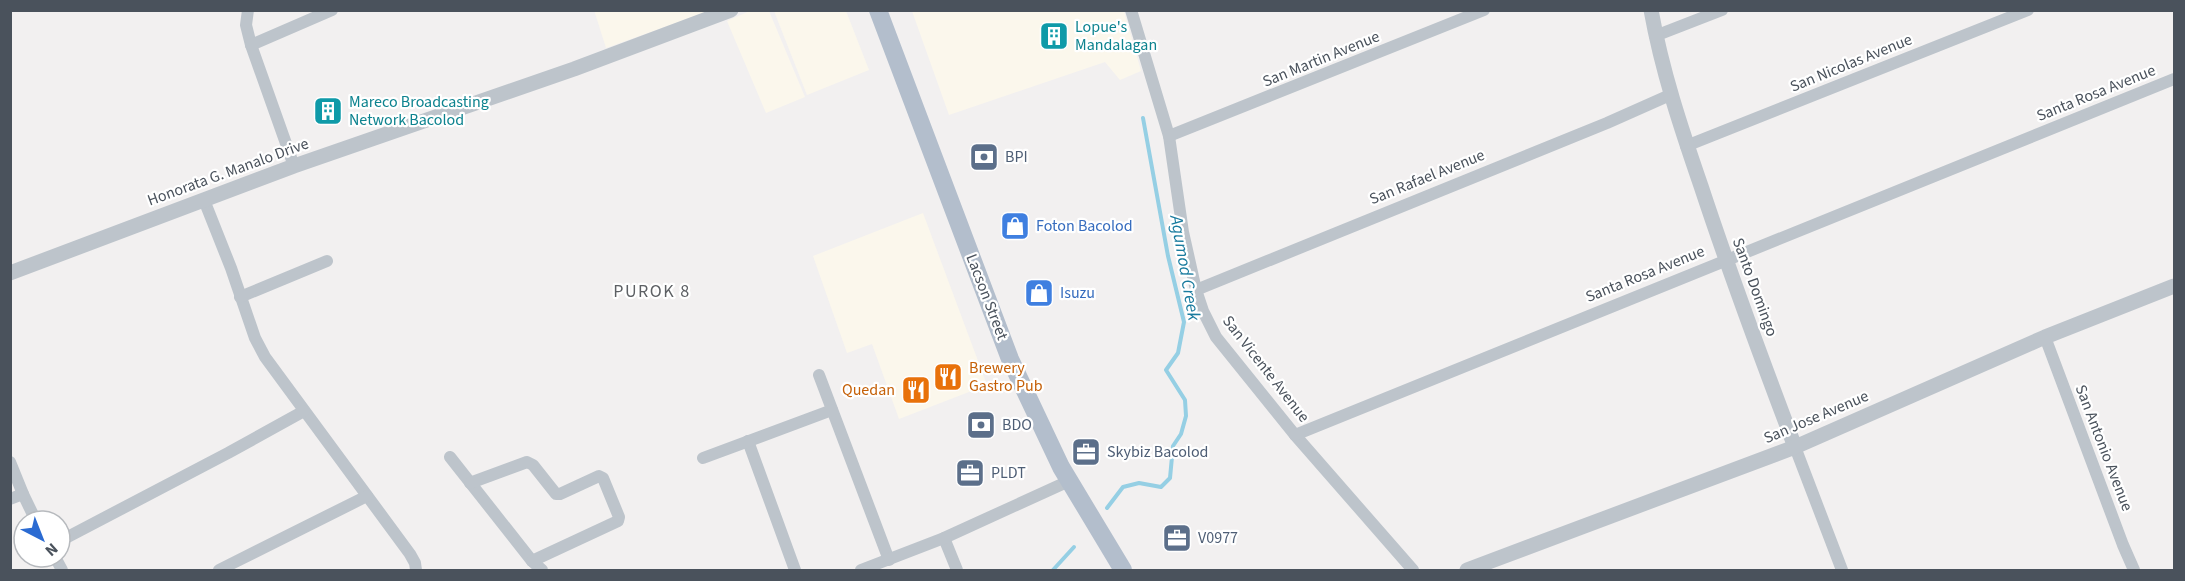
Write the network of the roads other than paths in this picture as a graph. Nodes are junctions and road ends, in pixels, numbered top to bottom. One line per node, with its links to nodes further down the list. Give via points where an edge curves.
1 (248, 10): 11 (street, via 246,25)
2 (332, 10): 11 (street)
3 (731, 10): 16 (street, Honorata G. Manalo Drive)
4 (878, 10): 34 (main road, Lacson Street, via 1010,359)
5 (1131, 10): 14 (street, San Vicente Avenue)
6 (1484, 10): 14 (street, San Martin Avenue)
7 (1651, 10): 10 (street, Santo Domingo)
8 (1722, 10): 10 (street)
9 (2028, 10): 15 (street, San Nicolas Avenue)
10 (1655, 36): 13 (street, Santo Domingo)
11 (251, 45): 16 (street)
12 (2175, 79): 18 (street, Santa Rosa Avenue)
13 (1670, 95): 15 (street, Santo Domingo); 22 (street, San Rafael Avenue)
14 (1169, 136): 22 (street, San Vicente Avenue)
15 (1686, 146): 18 (street, Santo Domingo)
16 (294, 166): 17 (street, Honorata G. Manalo Drive)
17 (204, 200): 20 (street, Honorata G. Manalo Drive); 23 (street)
18 (1725, 260): 28 (street, Santa Rosa Avenue); 30 (street, Santo Domingo)
19 (327, 261): 23 (street)
20 (10, 273)
21 (2175, 286): 24 (street, San Jose Avenue)
22 (1196, 290): 28 (street, San Vicente Avenue, via 1216,336)
23 (240, 297): 27 (street, via 259,347)
24 (2045, 337): 30 (street, San Jose Avenue); 53 (street, San Antonio Avenue)
25 (819, 375): 26 (street)
26 (832, 410): 29 (street); 41 (street)
27 (304, 411): 37 (street); 39 (street)
28 (1295, 435): 50 (street, San Vicente Avenue)
29 (748, 441): 32 (street); 46 (street)
30 (1795, 447): 51 (street, San Jose Avenue); 52 (street, Santo Domingo)
31 (450, 457): 35 (street)
32 (703, 458)
33 (10, 462): 36 (street)
34 (1069, 481): 40 (street); 49 (main road, Lacson Street)
35 (470, 483): 42 (street); 42 (street, via 527,462 560,495 599,476 603,478 618,521)
36 (17, 496): 38 (street)
37 (367, 496): 43 (street); 44 (street, via 410,554)
38 (27, 509)
39 (72, 535)
40 (944, 538): 41 (street); 48 (street)
41 (889, 560): 47 (street)
42 (532, 561): 45 (street)
43 (219, 570)
44 (416, 570)
45 (542, 570)
46 (795, 570)
47 (861, 570)
48 (957, 570)
49 (1123, 570)
50 (1413, 570)
51 (1467, 570)
52 (1842, 570)
53 (2134, 570)

